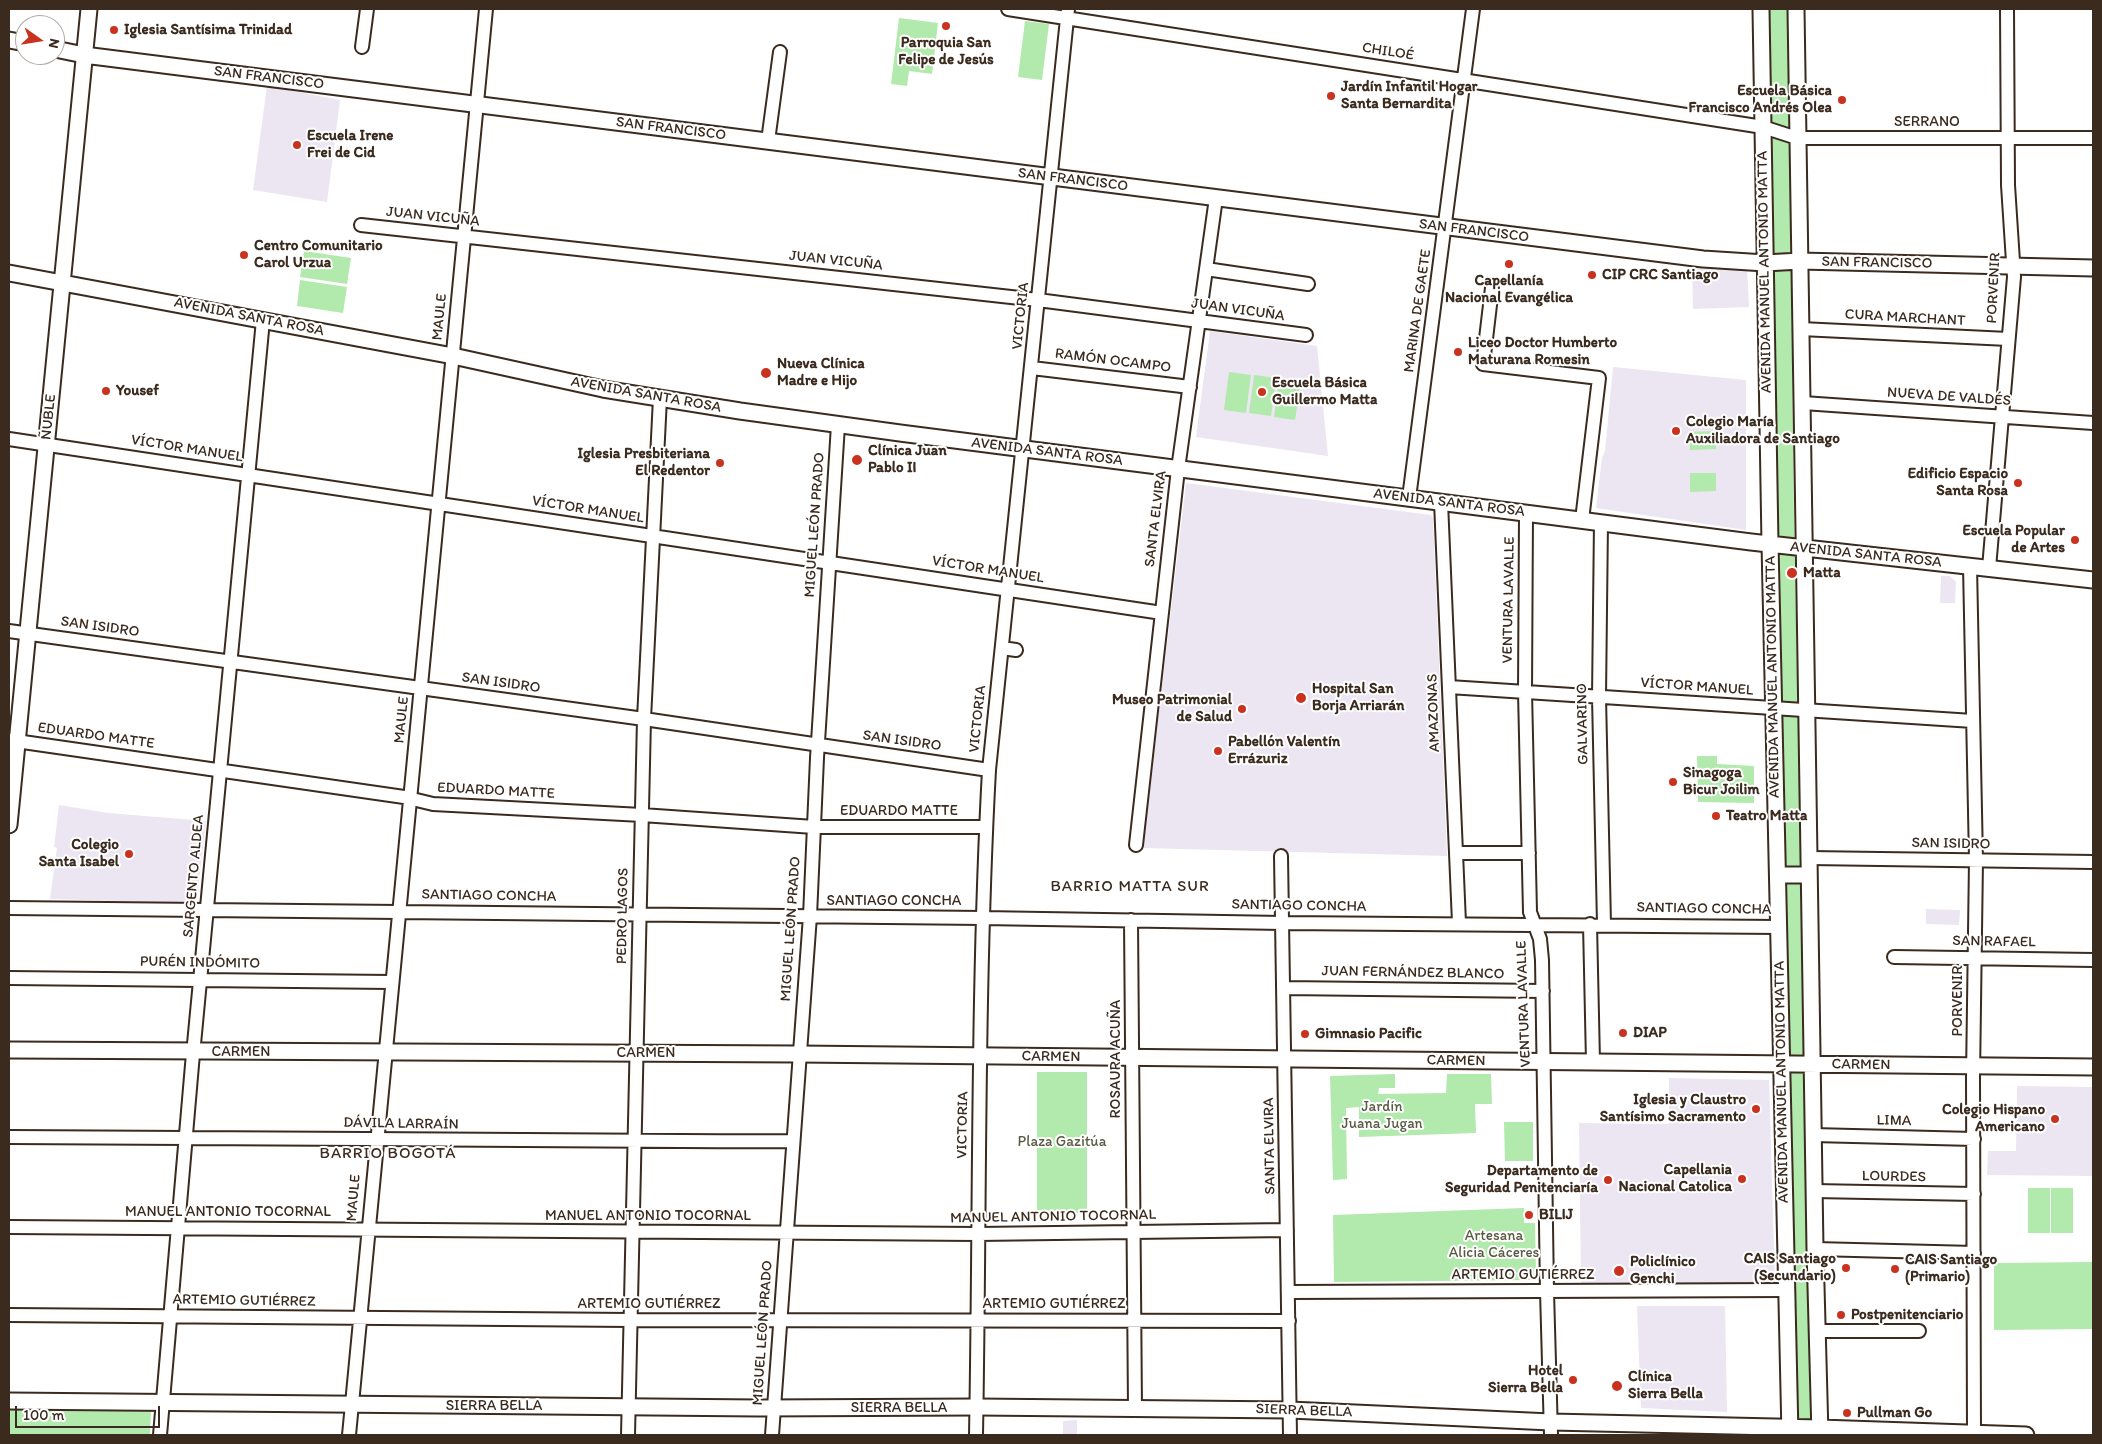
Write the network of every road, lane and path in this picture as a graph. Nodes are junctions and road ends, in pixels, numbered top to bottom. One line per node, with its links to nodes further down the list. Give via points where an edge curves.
1 (89, 9): 13 (main road, ÑUBLE)
2 (367, 9): 10 (street)
3 (486, 9): 15 (street, MAULE)
4 (1008, 9): 9 (street, CHILOÉ)
5 (1473, 9): 14 (street, MARINA DE GAETE)
6 (1761, 9): 16 (main road, AVENIDA MANUEL ANTONIO MATTA)
7 (1796, 9): 17 (main road, AVENIDA MANUEL ANTONIO MATTA)
8 (2007, 9): 18 (street, PORVENIR)
9 (1068, 13): 14 (street, CHILOÉ); 21 (street, VICTORIA)
10 (362, 47)
11 (65, 51): 13 (main road, SAN FRANCISCO)
12 (780, 52): 20 (street)
13 (84, 55): 15 (main road, SAN FRANCISCO); 32 (main road, ÑUBLE)
14 (1464, 80): 16 (street, CHILOÉ); 24 (street, MARINA DE GAETE)
15 (477, 104): 20 (main road, SAN FRANCISCO); 25 (street, MAULE)
16 (1763, 128): 17 (street, SERRANO); 27 (main road, AVENIDA MANUEL ANTONIO MATTA)
17 (1798, 138): 18 (street, SERRANO); 26 (main road, AVENIDA MANUEL ANTONIO MATTA)
18 (2007, 138): 19 (street, SERRANO); 28 (street, PORVENIR)
19 (2093, 138)
20 (768, 142): 21 (main road, SAN FRANCISCO)
21 (1051, 177): 22 (main road, SAN FRANCISCO); 35 (street, VICTORIA)
22 (1216, 198): 24 (main road, SAN FRANCISCO); 30 (street, SANTA ELVIRA)
23 (361, 225): 25 (street, JUAN VICUÑA)
24 (1445, 227): 27 (main road, SAN FRANCISCO, via 1703,259); 54 (street, MARINA DE GAETE)
25 (464, 237): 35 (street, JUAN VICUÑA); 41 (street, MAULE)
26 (1800, 262): 27 (main road, SAN FRANCISCO); 28 (main road, SAN FRANCISCO); 38 (main road, AVENIDA MANUEL ANTONIO MATTA)
27 (1765, 263): 61 (main road, AVENIDA MANUEL ANTONIO MATTA)
28 (2014, 266): 29 (main road, SAN FRANCISCO); 40 (street, PORVENIR)
29 (2093, 268)
30 (1206, 269): 33 (street); 37 (street, SANTA ELVIRA)
31 (9, 274): 32 (main road, AVENIDA SANTA ROSA)
32 (62, 282): 36 (main road, AVENIDA SANTA ROSA); 50 (main road, ÑUBLE)
33 (1308, 284)
34 (1492, 288): 58 (street, via 1483,364 1599,378)
35 (1038, 300): 37 (street, JUAN VICUÑA); 42 (street, VICTORIA)
36 (263, 320): 41 (main road, AVENIDA SANTA ROSA); 53 (street, SARGENTO ALDEA)
37 (1199, 321): 39 (street, JUAN VICUÑA); 43 (street, SANTA ELVIRA)
38 (1801, 329): 40 (street, CURA MARCHANT); 45 (main road, AVENIDA MANUEL ANTONIO MATTA)
39 (1306, 335)
40 (2008, 339): 46 (street, PORVENIR)
41 (453, 356): 44 (main road, AVENIDA SANTA ROSA); 56 (street, MAULE)
42 (1032, 368): 43 (street, RAMÓN OCAMPO); 51 (street, VICTORIA)
43 (1190, 387): 52 (street, SANTA ELVIRA)
44 (660, 398): 48 (main road, AVENIDA SANTA ROSA); 60 (street, PEDRO LAGOS)
45 (1803, 403): 46 (street, NUEVA DE VALDÉS); 62 (main road, AVENIDA MANUEL ANTONIO MATTA)
46 (2001, 416): 47 (street, NUEVA DE VALDÉS); 65 (street, PORVENIR)
47 (2093, 423)
48 (838, 425): 51 (main road, AVENIDA SANTA ROSA); 63 (street, MIGUEL LEÓN PRADO)
49 (9, 439): 50 (street, VÍCTOR MANUEL)
50 (46, 444): 53 (street, VÍCTOR MANUEL); 70 (main road, ÑUBLE)
51 (1023, 449): 52 (main road, AVENIDA SANTA ROSA); 67 (street, VICTORIA)
52 (1178, 468): 54 (main road, AVENIDA SANTA ROSA); 68 (street, SANTA ELVIRA)
53 (248, 475): 56 (street, VÍCTOR MANUEL); 73 (street, SARGENTO ALDEA)
54 (1409, 498): 55 (main road, AVENIDA SANTA ROSA)
55 (1442, 502): 57 (main road, AVENIDA SANTA ROSA); 74 (street, AMAZONAS)
56 (439, 504): 60 (street, VÍCTOR MANUEL); 75 (street, MAULE)
57 (1526, 513): 58 (main road, AVENIDA SANTA ROSA); 76 (street, VENTURA LAVALLE)
58 (1582, 520): 59 (main road, AVENIDA SANTA ROSA)
59 (1601, 522): 61 (main road, AVENIDA SANTA ROSA); 77 (street, GALVARINO)
60 (654, 536): 63 (street, VÍCTOR MANUEL); 80 (street, PEDRO LAGOS)
61 (1770, 544): 62 (main road, AVENIDA SANTA ROSA); 78 (main road, AVENIDA MANUEL ANTONIO MATTA)
62 (1804, 548): 64 (main road, AVENIDA SANTA ROSA); 79 (main road, AVENIDA MANUEL ANTONIO MATTA)
63 (829, 563): 67 (street, VÍCTOR MANUEL); 83 (street, MIGUEL LEÓN PRADO)
64 (1970, 566): 65 (main road, AVENIDA SANTA ROSA); 81 (street, PORVENIR)
65 (1988, 568): 66 (main road, AVENIDA SANTA ROSA)
66 (2093, 580)
67 (1008, 590): 68 (street, VÍCTOR MANUEL); 71 (street, VICTORIA)
68 (1162, 613): 91 (street, SANTA ELVIRA)
69 (9, 631): 70 (street, SAN ISIDRO)
70 (28, 634): 73 (street, SAN ISIDRO); 82 (main road, ÑUBLE)
71 (1002, 648): 72 (street); 85 (street, VICTORIA)
72 (1016, 650)
73 (230, 662): 75 (street, SAN ISIDRO); 84 (street, SARGENTO ALDEA)
74 (1449, 687): 76 (street, VÍCTOR MANUEL); 92 (street, AMAZONAS)
75 (421, 688): 80 (street, SAN ISIDRO); 86 (street, MAULE)
76 (1524, 692): 77 (street, VÍCTOR MANUEL); 93 (street, VENTURA LAVALLE)
77 (1598, 697): 78 (street, VÍCTOR MANUEL); 111 (street, GALVARINO)
78 (1775, 708): 79 (street, VÍCTOR MANUEL); 98 (main road, AVENIDA MANUEL ANTONIO MATTA)
79 (1806, 710): 81 (street, VÍCTOR MANUEL); 95 (main road, AVENIDA MANUEL ANTONIO MATTA)
80 (644, 719): 83 (street, SAN ISIDRO); 87 (street, PEDRO LAGOS)
81 (1973, 721): 96 (street, PORVENIR)
82 (13, 740): 84 (street, EDUARDO MATTE); 88 (main road, ÑUBLE)
83 (818, 745): 85 (street, SAN ISIDRO); 89 (street, MIGUEL LEÓN PRADO)
84 (220, 770): 86 (street, EDUARDO MATTE); 101 (street, SARGENTO ALDEA)
85 (989, 770): 90 (street, VICTORIA)
86 (410, 798): 87 (street, EDUARDO MATTE, via 433,804); 102 (street, MAULE)
87 (642, 814): 89 (street, EDUARDO MATTE); 103 (street, PEDRO LAGOS)
88 (9, 825)
89 (814, 827): 90 (street, EDUARDO MATTE); 104 (street, MIGUEL LEÓN PRADO)
90 (986, 827): 105 (street, VICTORIA)
91 (1136, 845)
92 (1456, 854): 93 (street); 108 (street, AMAZONAS)
93 (1529, 854): 109 (street, VENTURA LAVALLE, via 1530,912)
94 (1282, 856): 107 (street, SANTA ELVIRA)
95 (1809, 858): 96 (street, SAN ISIDRO); 99 (main road, AVENIDA MANUEL ANTONIO MATTA)
96 (1976, 860): 97 (street, SAN ISIDRO); 114 (street, PORVENIR)
97 (2093, 862)
98 (1778, 875): 99 (main road); 112 (main road, AVENIDA MANUEL ANTONIO MATTA)
99 (1809, 875): 132 (main road, AVENIDA MANUEL ANTONIO MATTA)
100 (9, 908): 101 (street, SANTIAGO CONCHA)
101 (207, 910): 102 (street, SANTIAGO CONCHA); 117 (street, SARGENTO ALDEA)
102 (399, 912): 103 (street, SANTIAGO CONCHA); 118 (street, MAULE)
103 (640, 914): 104 (street, SANTIAGO CONCHA); 124 (street, PEDRO LAGOS)
104 (810, 916): 105 (street, SANTIAGO CONCHA); 125 (street, MIGUEL LEÓN PRADO)
105 (983, 918): 106 (street, SANTIAGO CONCHA); 126 (street, VICTORIA)
106 (1131, 920): 107 (street, SANTIAGO CONCHA); 127 (street, ROSAURA ACUÑA)
107 (1282, 923): 108 (street, SANTIAGO CONCHA); 119 (street, SANTA ELVIRA)
108 (1459, 923): 109 (street, SANTIAGO CONCHA)
109 (1534, 924): 110 (street, SANTIAGO CONCHA); 120 (street, VENTURA LAVALLE, via 1541,947)
110 (1590, 924): 111 (street, SANTIAGO CONCHA); 130 (street)
111 (1604, 924): 112 (street, SANTIAGO CONCHA)
112 (1779, 927): 131 (main road, AVENIDA MANUEL ANTONIO MATTA)
113 (1894, 956): 114 (street, SAN RAFAEL)
114 (1975, 958): 115 (street, SAN RAFAEL); 133 (street, PORVENIR)
115 (2093, 960)
116 (9, 978): 117 (street, PURÉN INDÓMITO)
117 (201, 980): 118 (street, PURÉN INDÓMITO); 122 (street, SARGENTO ALDEA)
118 (391, 982): 123 (street, MAULE)
119 (1284, 988): 120 (street, JUAN FERNÁNDEZ BLANCO); 128 (street, SANTA ELVIRA)
120 (1543, 991): 129 (street, VENTURA LAVALLE)
121 (9, 1050): 122 (main road, CARMEN)
122 (194, 1051): 123 (main road, CARMEN); 137 (street, SARGENTO ALDEA)
123 (384, 1052): 124 (main road, CARMEN); 139 (street, MAULE)
124 (636, 1053): 125 (main road, CARMEN); 140 (street, PEDRO LAGOS)
125 (798, 1054): 126 (main road, CARMEN); 141 (street, MIGUEL LEÓN PRADO)
126 (980, 1056): 127 (main road, CARMEN); 151 (street, VICTORIA)
127 (1132, 1058): 128 (main road, CARMEN); 149 (street, ROSAURA ACUÑA)
128 (1285, 1060): 129 (main road, CARMEN); 147 (street, SANTA ELVIRA)
129 (1544, 1062): 130 (main road, CARMEN); 155 (street, VENTURA LAVALLE)
130 (1593, 1062): 131 (main road, CARMEN)
131 (1782, 1064): 132 (main road, CARMEN); 154 (main road, AVENIDA MANUEL ANTONIO MATTA)
132 (1812, 1065): 133 (main road, CARMEN); 135 (main road, AVENIDA MANUEL ANTONIO MATTA)
133 (1974, 1066): 134 (main road, CARMEN); 138 (street, PORVENIR)
134 (2093, 1067)
135 (1813, 1135): 138 (street, LIMA); 142 (main road, AVENIDA MANUEL ANTONIO MATTA)
136 (9, 1137): 137 (street, DÁVILA LARRAÍN)
137 (186, 1137): 139 (street, DÁVILA LARRAÍN); 145 (street, SARGENTO ALDEA)
138 (1974, 1139): 143 (street, PORVENIR)
139 (376, 1140): 140 (street, DÁVILA LARRAÍN); 146 (street, MAULE)
140 (634, 1141): 141 (street, DÁVILA LARRAÍN); 148 (street, PEDRO LAGOS)
141 (792, 1141): 150 (street, MIGUEL LEÓN PRADO)
142 (1814, 1191): 143 (street, LOURDES); 152 (main road, AVENIDA MANUEL ANTONIO MATTA)
143 (1974, 1194): 153 (street, PORVENIR)
144 (9, 1227): 145 (street, MANUEL ANTONIO TOCORNAL)
145 (178, 1228): 146 (street, MANUEL ANTONIO TOCORNAL); 158 (street, SARGENTO ALDEA)
146 (368, 1230): 148 (street, MANUEL ANTONIO TOCORNAL); 159 (street, MAULE)
147 (1287, 1230): 149 (street, MANUEL ANTONIO TOCORNAL); 156 (street, SANTA ELVIRA)
148 (633, 1232): 150 (street, MANUEL ANTONIO TOCORNAL); 160 (street, PEDRO LAGOS)
149 (1134, 1232): 151 (street, MANUEL ANTONIO TOCORNAL); 163 (street, ROSAURA ACUÑA)
150 (786, 1233): 151 (street, MANUEL ANTONIO TOCORNAL); 161 (street, MIGUEL LEÓN PRADO)
151 (978, 1234): 162 (street, VICTORIA)
152 (1815, 1248): 153 (street); 165 (main road, AVENIDA MANUEL ANTONIO MATTA)
153 (1974, 1253): 178 (street, PORVENIR)
154 (1787, 1290): 155 (street, ARTEMIO GUTIÉRREZ); 176 (main road, AVENIDA MANUEL ANTONIO MATTA)
155 (1547, 1291): 156 (street, ARTEMIO GUTIÉRREZ); 175 (street, VENTURA LAVALLE)
156 (1288, 1292): 164 (street, SANTA ELVIRA)
157 (9, 1315): 158 (street, ARTEMIO GUTIÉRREZ)
158 (170, 1316): 159 (street, ARTEMIO GUTIÉRREZ); 168 (street, SARGENTO ALDEA)
159 (360, 1318): 160 (street, ARTEMIO GUTIÉRREZ); 169 (street, MAULE)
160 (631, 1320): 161 (street, ARTEMIO GUTIÉRREZ); 170 (street, PEDRO LAGOS)
161 (779, 1320): 162 (street, ARTEMIO GUTIÉRREZ); 172 (street, MIGUEL LEÓN PRADO)
162 (978, 1320): 163 (street, ARTEMIO GUTIÉRREZ); 171 (street, VICTORIA)
163 (1134, 1321): 164 (street, ARTEMIO GUTIÉRREZ); 173 (street, ROSAURA ACUÑA)
164 (1289, 1321): 174 (street, SANTA ELVIRA)
165 (1817, 1331): 166 (street); 177 (main road, AVENIDA MANUEL ANTONIO MATTA)
166 (1919, 1331)
167 (9, 1401): 168 (main road, SIERRA BELLA)
168 (163, 1403): 169 (main road, SIERRA BELLA); 179 (street, SARGENTO ALDEA)
169 (352, 1405): 170 (main road, SIERRA BELLA); 180 (street, MAULE)
170 (629, 1407): 172 (main road, SIERRA BELLA); 181 (street, PEDRO LAGOS)
171 (977, 1407): 172 (main road, SIERRA BELLA); 173 (main road, SIERRA BELLA); 183 (street, VICTORIA)
172 (774, 1408): 182 (street, MIGUEL LEÓN PRADO)
173 (1135, 1408): 174 (main road, SIERRA BELLA)
174 (1290, 1410): 175 (main road, SIERRA BELLA); 184 (street, SANTA ELVIRA)
175 (1551, 1428): 176 (main road, SIERRA BELLA)
176 (1790, 1431): 177 (main road, SIERRA BELLA)
177 (1820, 1431): 178 (main road, SIERRA BELLA)
178 (1974, 1434): 185 (main road, SIERRA BELLA)
179 (160, 1435)
180 (349, 1435)
181 (628, 1435)
182 (772, 1435)
183 (976, 1435)
184 (1290, 1435)
185 (2026, 1435)

